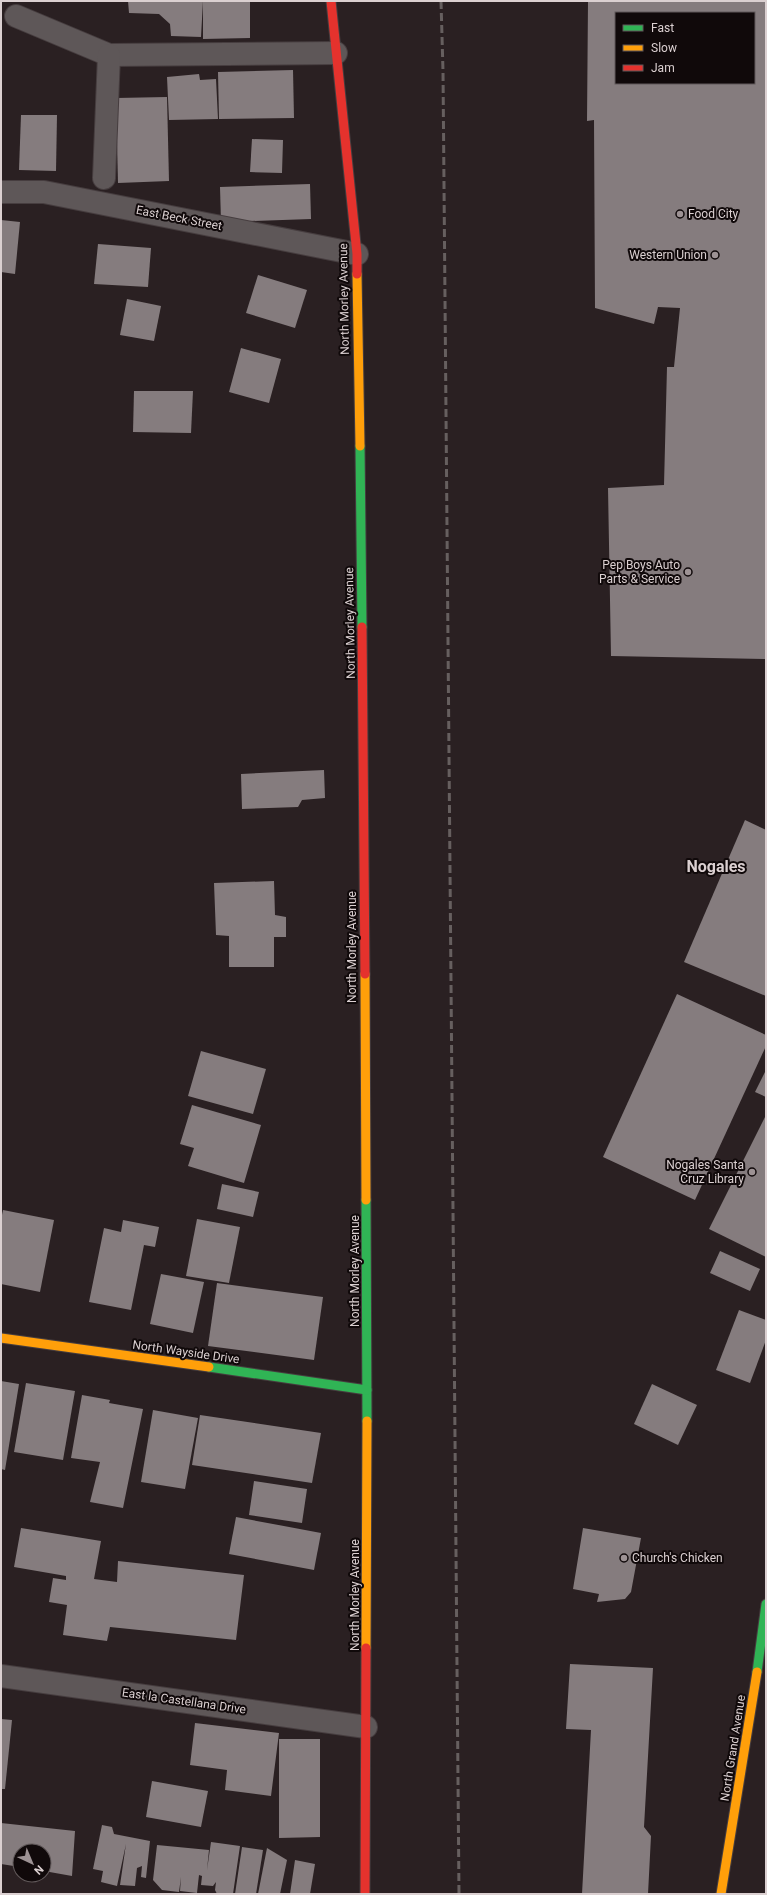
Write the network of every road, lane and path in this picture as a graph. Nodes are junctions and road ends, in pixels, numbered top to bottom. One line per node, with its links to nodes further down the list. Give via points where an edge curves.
1 (331, 1): 3 (street, North Morley Avenue)
2 (16, 16): 4 (street)
3 (336, 53): 4 (street); 7 (street, North Morley Avenue)
4 (109, 55): 5 (street)
5 (104, 178)
6 (1, 192): 7 (street, East Beck Street, via 44,192)
7 (357, 254): 9 (street, North Morley Avenue)
8 (1, 1338): 9 (street, North Wayside Drive)
9 (368, 1390): 12 (street, North Morley Avenue)
10 (766, 1604): 14 (street, North Grand Avenue)
11 (1, 1676): 12 (street, East la Castellana Drive)
12 (366, 1727): 13 (street, North Morley Avenue)
13 (365, 1894)
14 (721, 1894)

